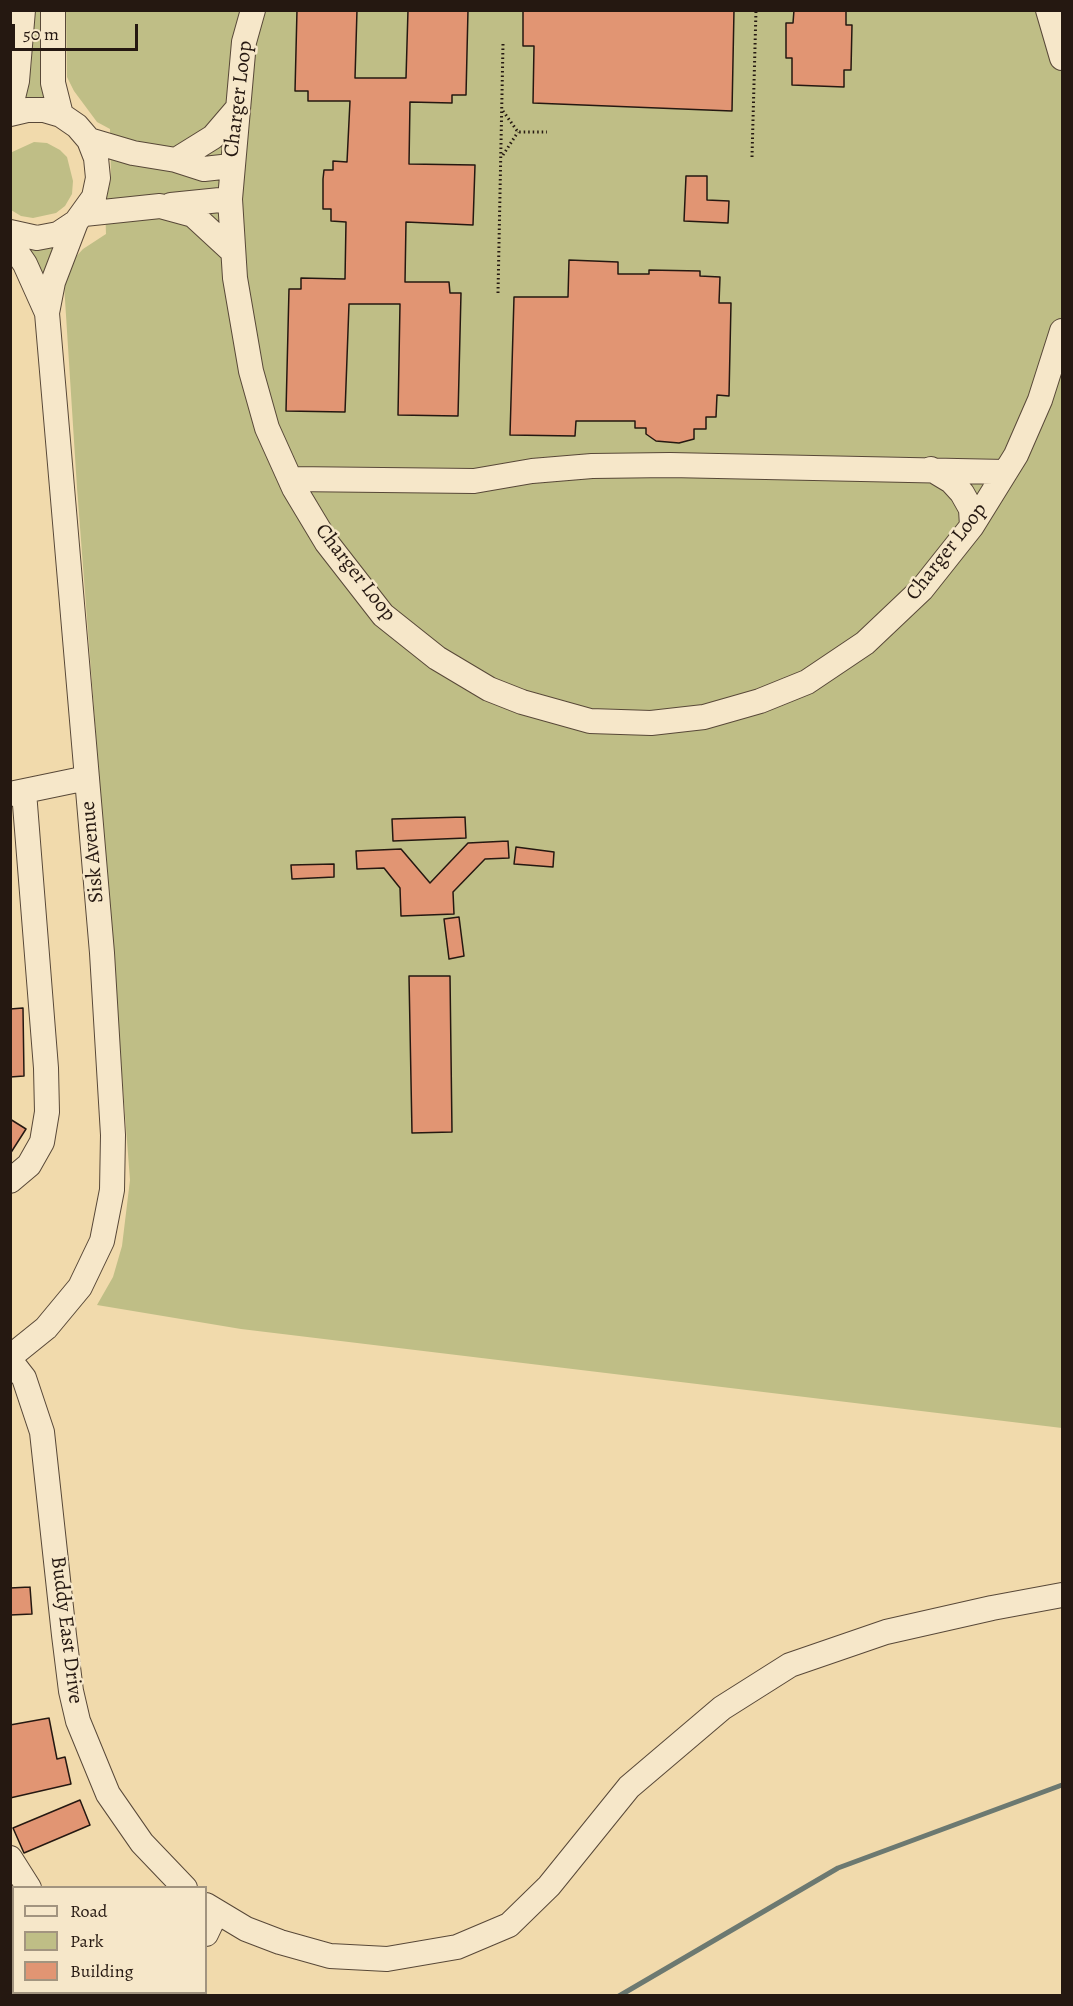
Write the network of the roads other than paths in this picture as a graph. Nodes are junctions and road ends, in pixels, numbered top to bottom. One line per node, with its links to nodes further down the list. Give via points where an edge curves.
1 (23, 10): 7 (street, via 17,81)
2 (53, 10): 8 (street, via 53,83)
3 (253, 10): 6 (street, Charger Loop, via 244,42)
4 (1048, 10): 5 (street)
5 (1062, 58)
6 (237, 109): 10 (street, via 213,137); 11 (street, Charger Loop)
7 (10, 112): 8 (street, via 44,110)
8 (62, 115): 9 (street, Sisk Avenue)
9 (89, 140): 10 (street); 14 (street, Sisk Avenue, via 98,178 94,197)
10 (176, 160): 11 (street, via 204,169)
11 (231, 166): 12 (street, Charger Loop)
12 (230, 199): 13 (street); 17 (street, Charger Loop)
13 (160, 206): 14 (street); 17 (street, via 194,215)
14 (80, 218): 15 (street, via 58,234 37,238); 18 (street, Sisk Avenue, via 54,282)
15 (10, 232)
16 (10, 242): 18 (street, Sisk Avenue, via 25,264)
17 (232, 251): 22 (street, Charger Loop, via 251,371 267,428)
18 (47, 313): 24 (street, Sisk Avenue)
19 (1062, 331): 21 (street, Charger Loop, via 1040,400)
20 (931, 469): 21 (street); 22 (street, via 658,465 532,471 474,481); 23 (street, via 962,493 971,509)
21 (1005, 472): 23 (street, Charger Loop)
22 (290, 479): 23 (street, Charger Loop, via 327,543 391,621 437,658 489,689 548,711 590,721 651,723 704,717 807,682 865,643 922,590)
23 (972, 526)
24 (87, 778): 25 (street); 27 (street, Sisk Avenue, via 113,1135 112,1190 102,1241 80,1287)
25 (17, 793): 26 (street, via 46,1068 46,1112 42,1142 28,1165)
26 (10, 1181)
27 (15, 1365): 31 (street, Buddy East Drive, via 42,1432 63,1635 78,1721 108,1794 142,1843)
28 (1062, 1595): 32 (street, via 886,1632 790,1665 722,1708 629,1787 549,1886 509,1925 467,1942 387,1959 330,1956)
29 (10, 1858): 30 (street)
30 (28, 1886)
31 (184, 1886)
32 (209, 1917)

